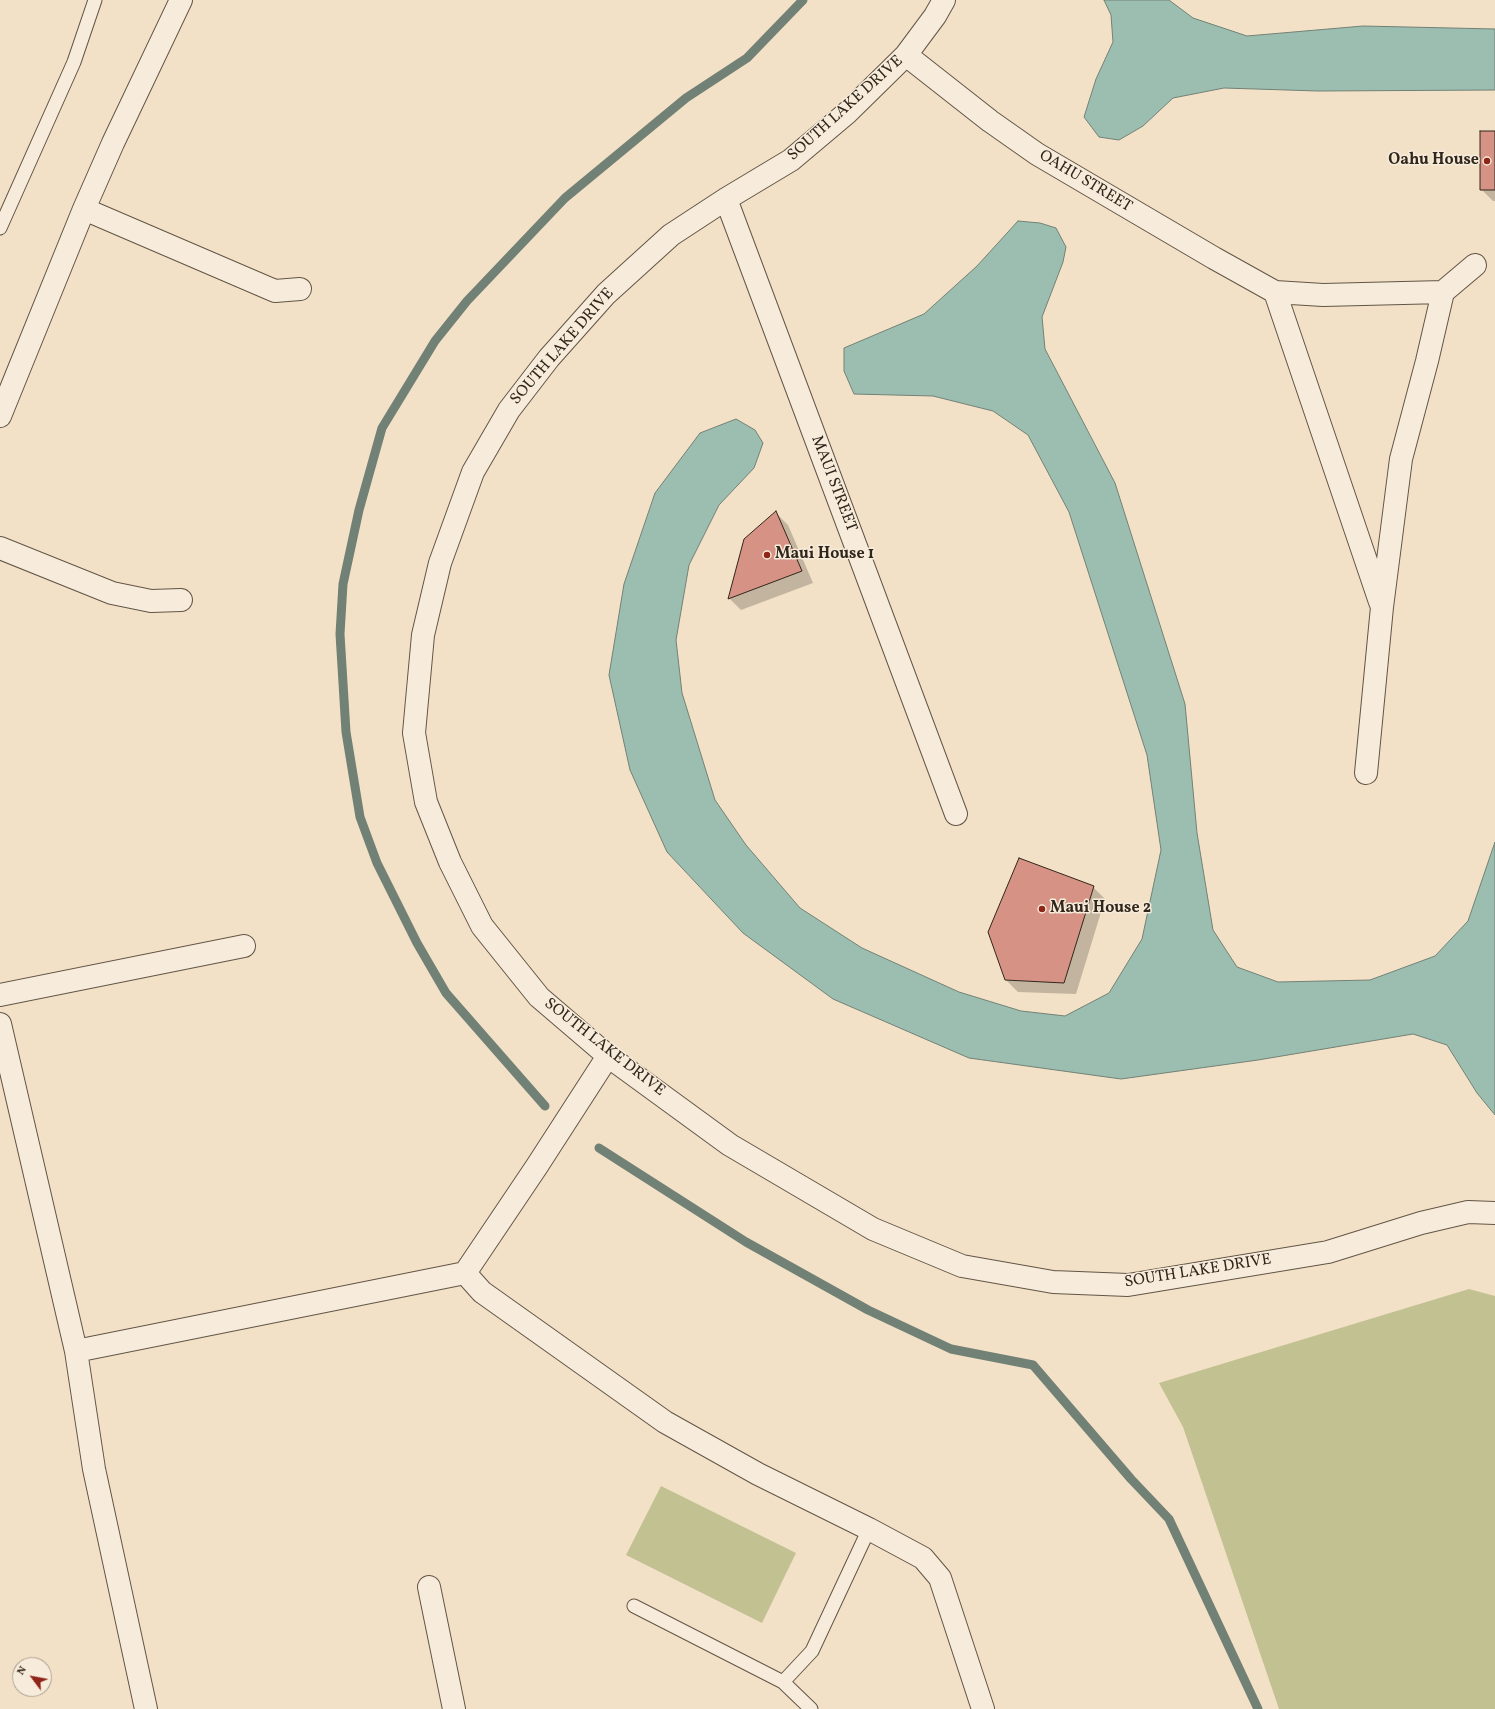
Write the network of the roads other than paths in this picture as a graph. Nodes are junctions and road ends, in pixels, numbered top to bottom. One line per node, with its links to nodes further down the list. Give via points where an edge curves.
1 (95, 0): 7 (lane, via 74,62)
2 (181, 0): 6 (street)
3 (944, 0): 4 (street, SOUTH LAKE DRIVE)
4 (906, 55): 5 (street, SOUTH LAKE DRIVE, via 848,112 791,160); 10 (street, OAHU STREET, via 990,121 1037,154)
5 (726, 199): 17 (street, MAUI STREET); 21 (street, SOUTH LAKE DRIVE, via 671,235 606,294 549,358 509,410 473,472 440,563 423,635 414,733 426,802 450,862 482,926 539,997)
6 (84, 209): 9 (street, via 275,291); 12 (street)
7 (0, 228)
8 (1475, 265): 11 (street)
9 (300, 289)
10 (1275, 292): 11 (street, via 1323,295); 15 (street)
11 (1443, 292): 15 (street, via 1428,361 1401,459)
12 (0, 416)
13 (0, 548): 14 (street, via 112,592 151,601)
14 (181, 600)
15 (1382, 607): 16 (street)
16 (1366, 773)
17 (956, 814)
18 (244, 946): 19 (street)
19 (0, 995)
20 (0, 1024): 24 (street)
21 (608, 1056): 22 (street, SOUTH LAKE DRIVE, via 730,1145 866,1225 962,1266 1052,1282 1128,1285 1328,1252 1421,1223 1468,1212); 23 (street)
22 (1495, 1213)
23 (465, 1273): 24 (street); 25 (street, via 482,1292 665,1422 758,1474)
24 (76, 1351): 29 (street, via 94,1469)
25 (869, 1529): 28 (lane, via 812,1651); 32 (street, via 924,1558 940,1578)
26 (429, 1587): 30 (street)
27 (634, 1606): 28 (lane)
28 (783, 1682): 31 (lane)
29 (146, 1709)
30 (454, 1709)
31 (811, 1709)
32 (983, 1709)

